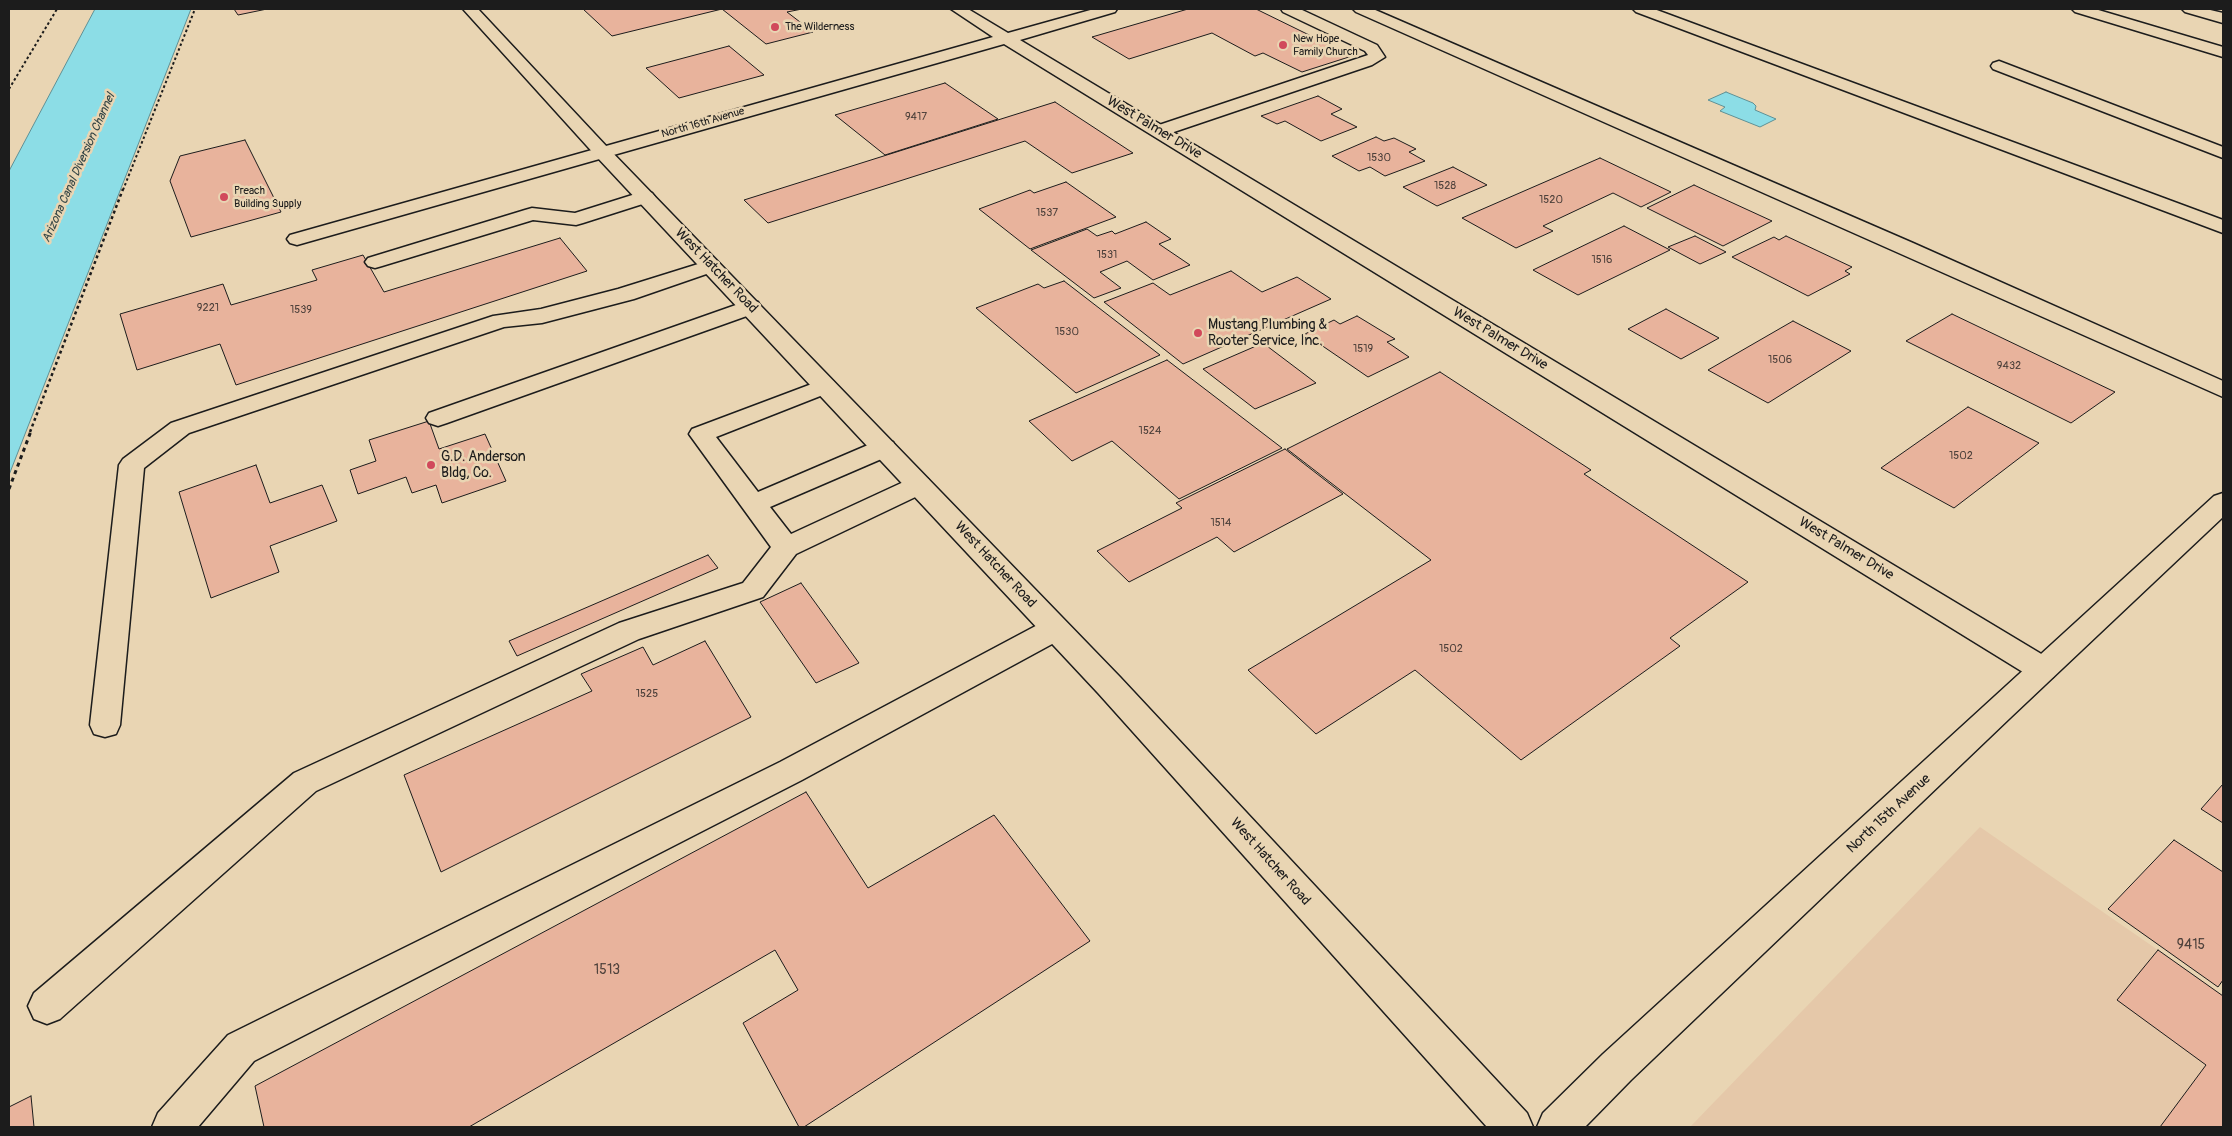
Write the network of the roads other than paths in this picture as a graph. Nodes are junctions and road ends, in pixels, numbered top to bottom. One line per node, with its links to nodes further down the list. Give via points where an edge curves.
1 (470, 9): 14 (street, West Hatcher Road)
2 (958, 9): 10 (street, West Palmer Drive)
3 (1110, 9): 10 (street, North 16th Avenue)
4 (1288, 9): 13 (street, via 1371,48 1377,57)
5 (1361, 9): 23 (street, via 1906,247)
6 (1641, 9): 17 (street)
7 (2080, 9): 11 (street)
8 (2190, 9): 9 (street)
9 (2223, 18)
10 (1006, 38): 13 (street, West Palmer Drive); 14 (street, North 16th Avenue)
11 (2223, 52)
12 (1999, 66): 15 (street)
13 (1159, 131): 31 (street, West Palmer Drive)
14 (602, 152): 16 (street, West Hatcher Road); 18 (street, North 16th Avenue)
15 (2223, 152)
16 (645, 197): 19 (street, via 576,219 532,214); 20 (street, West Hatcher Road)
17 (2223, 227)
18 (297, 239)
19 (375, 262)
20 (711, 266): 21 (street, West Hatcher Road); 32 (street, via 626,294 560,311 501,321 180,428 132,465)
21 (750, 307): 22 (street, West Hatcher Road); 24 (street)
22 (825, 386): 25 (street, West Hatcher Road); 28 (street, via 701,434)
23 (2223, 390)
24 (438, 418)
25 (884, 448): 26 (street, West Hatcher Road); 28 (street)
26 (919, 485): 29 (street); 30 (street, West Hatcher Road)
27 (2223, 502): 31 (street, North 15th Avenue)
28 (753, 504): 29 (street)
29 (786, 547): 33 (street, via 753,590 629,632 305,782)
30 (1055, 629): 34 (street, via 791,771 240,1048); 35 (street, West Hatcher Road)
31 (2042, 669): 36 (street, North 15th Avenue)
32 (105, 725)
33 (47, 1006)
34 (172, 1127)
35 (1513, 1127)
36 (1557, 1127)

